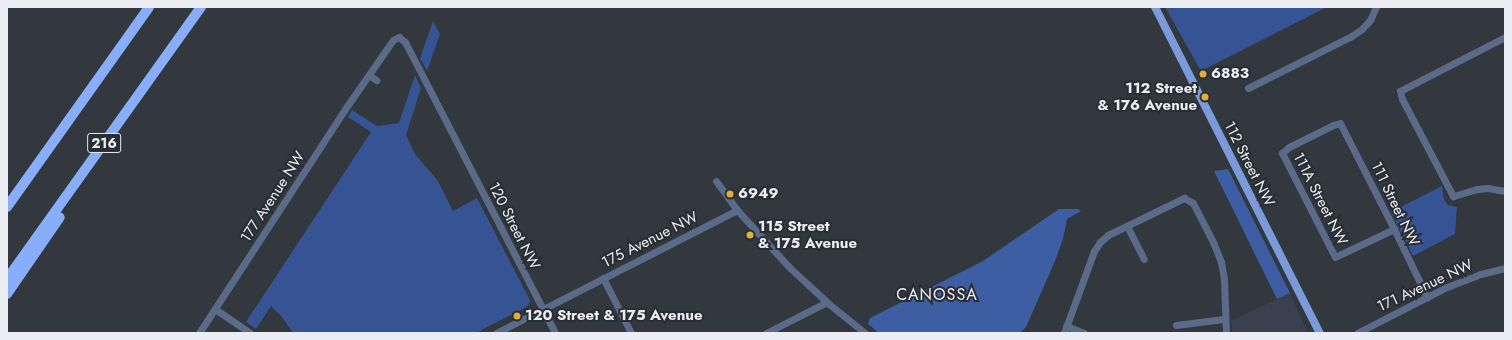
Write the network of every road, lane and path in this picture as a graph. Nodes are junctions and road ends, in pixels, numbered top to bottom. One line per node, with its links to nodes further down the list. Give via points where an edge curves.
1 (149, 7): 10 (highway, 216)
2 (201, 7): 11 (highway, 216)
3 (1154, 7): 44 (main road, 112 Street NW)
4 (1376, 7): 9 (street, via 1370,20 1350,37)
5 (399, 37): 7 (street, 177 Avenue NW, via 393,40); 30 (street, 120 Street NW, via 405,42 448,133)
6 (1505, 37): 14 (street, via 1400,91 1453,196 1477,189)
7 (369, 75): 8 (street); 29 (street, 177 Avenue NW)
8 (376, 80)
9 (1248, 88)
10 (72, 115): 15 (highway); 16 (highway, 216)
11 (100, 148): 23 (highway, 216); 26 (highway, via 95,165)
12 (1282, 153): 19 (street, 111A Street NW, via 1335,257); 19 (street, 111 Street NW, via 1289,147 1340,123)
13 (716, 182): 17 (street)
14 (1505, 191)
15 (7, 196)
16 (7, 207)
17 (737, 210): 22 (street, 175 Avenue NW); 28 (street, via 788,267)
18 (1127, 226): 20 (street); 24 (street, via 1179,199 1187,198 1193,203 1216,247); 33 (street, via 1105,237 1096,247)
19 (1394, 229): 27 (street, 111 Street NW)
20 (1144, 259)
21 (1505, 268): 27 (street, 171 Avenue NW, via 1468,278)
22 (603, 278): 30 (street, 175 Avenue NW); 39 (street)
23 (7, 279)
24 (1224, 279): 25 (street); 31 (street)
25 (1232, 279)
26 (7, 294)
27 (1427, 297): 34 (street, 171 Avenue NW)
28 (827, 302): 40 (street); 41 (street)
29 (215, 309): 35 (street, 177 Avenue NW); 36 (street)
30 (543, 309): 37 (street, 175 Avenue NW); 38 (street, 120 Street NW)
31 (1224, 319): 32 (street); 43 (street)
32 (1176, 325)
33 (1065, 330): 42 (street)
34 (1371, 330): 45 (street, 171 Avenue NW)
35 (199, 333)
36 (250, 333)
37 (496, 333)
38 (555, 333)
39 (631, 333)
40 (766, 333)
41 (865, 333)
42 (1084, 333)
43 (1226, 333)
44 (1320, 333)
45 (1357, 333)

